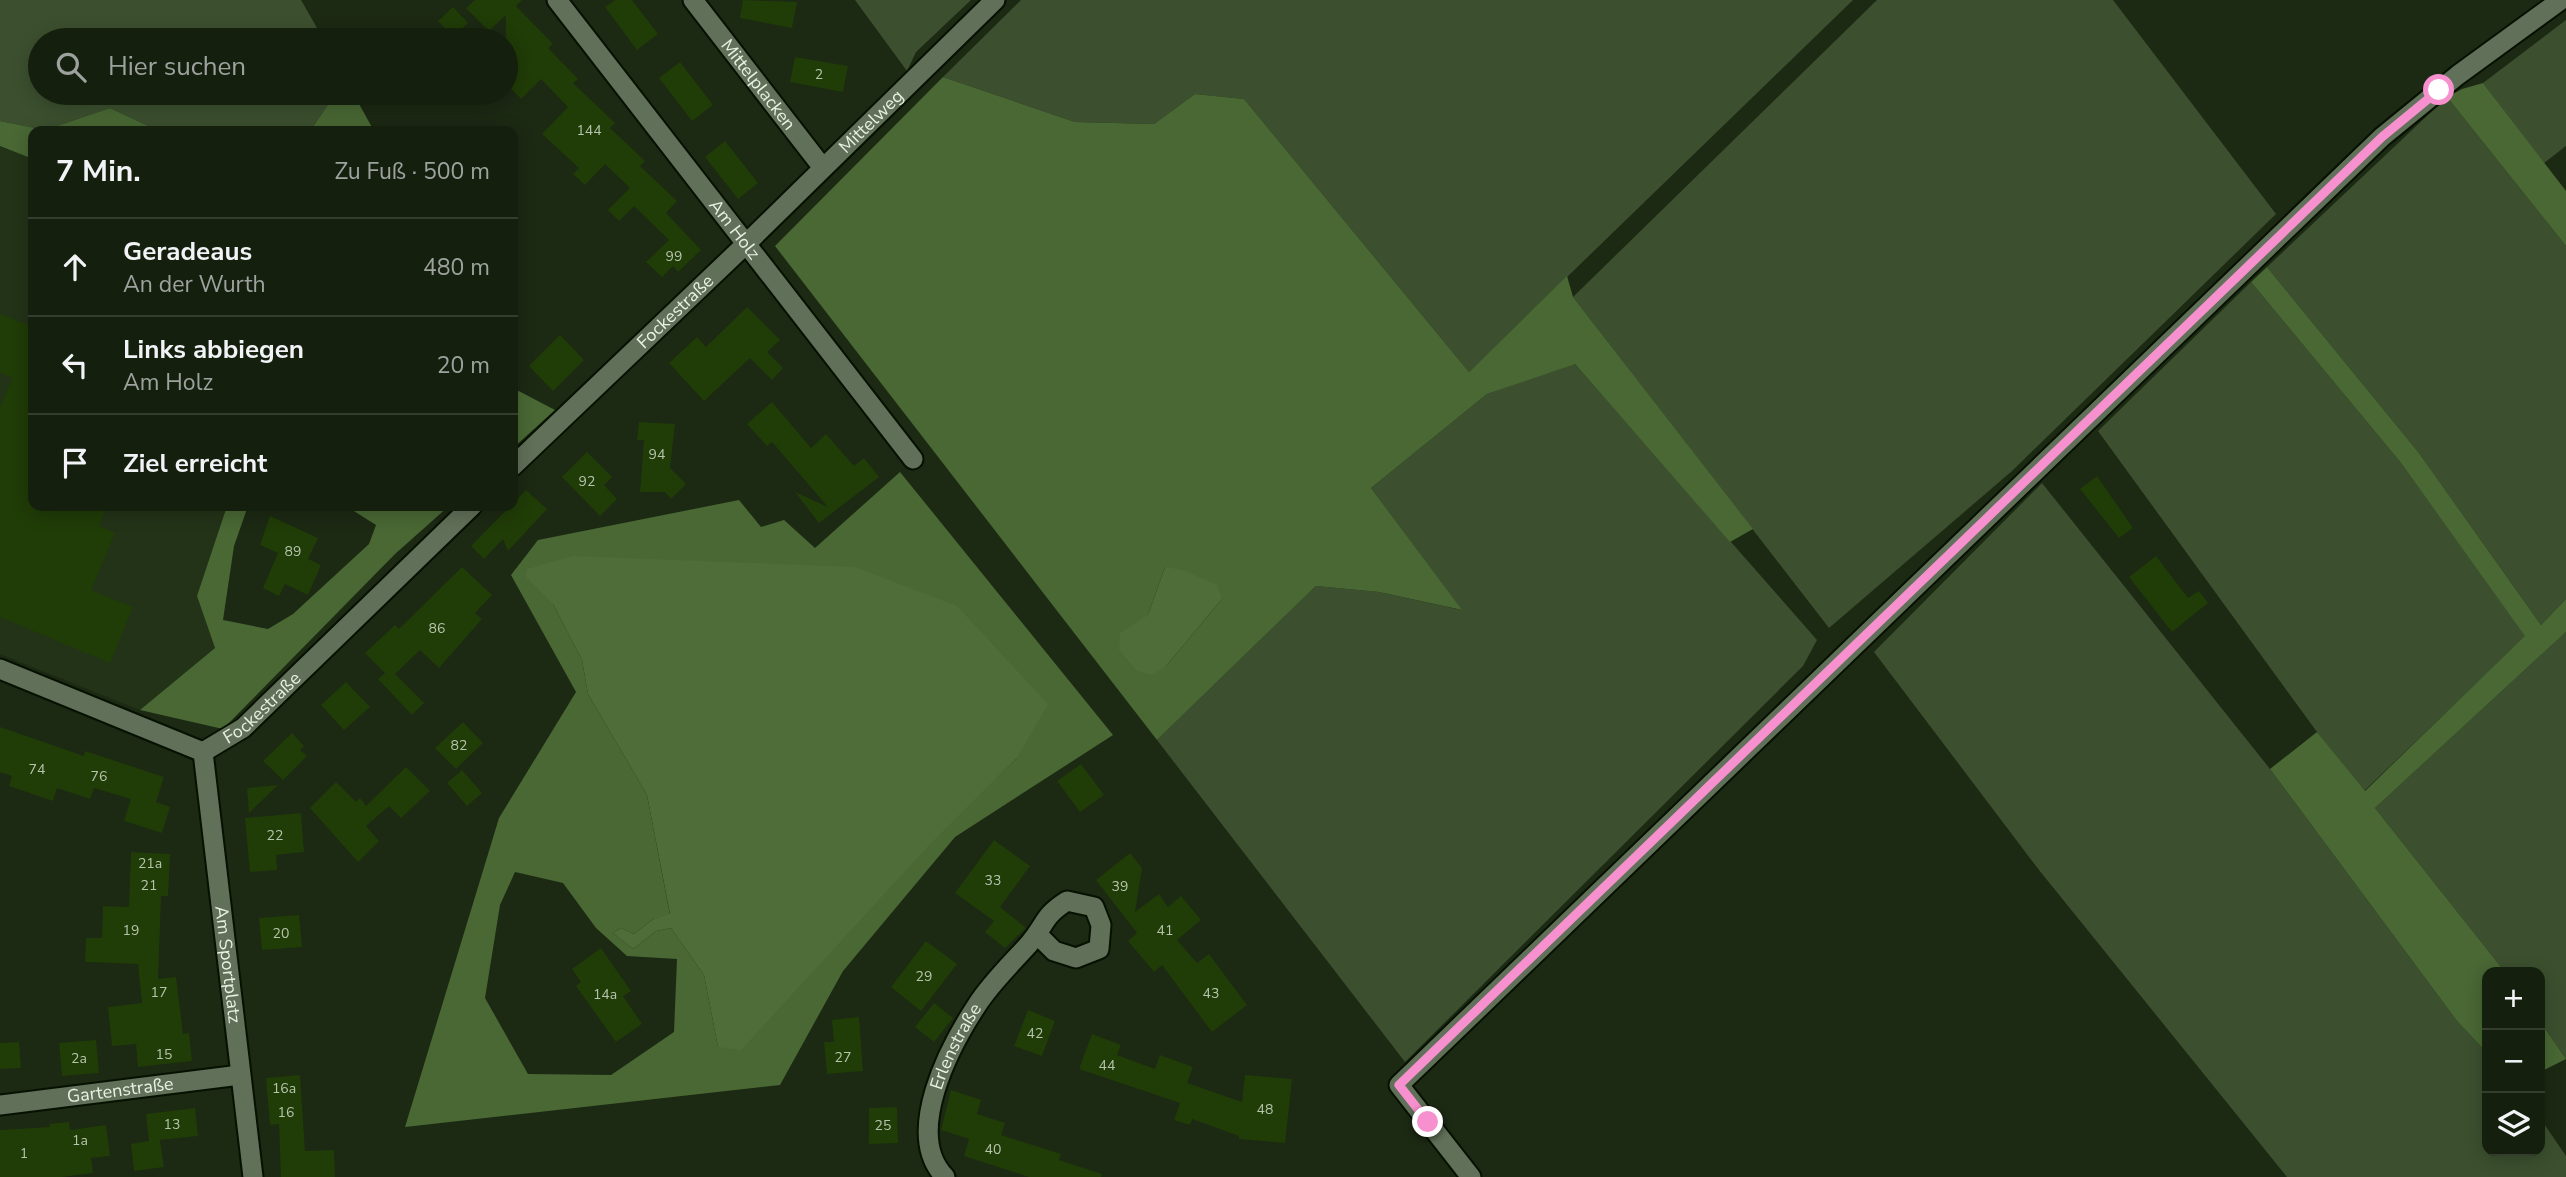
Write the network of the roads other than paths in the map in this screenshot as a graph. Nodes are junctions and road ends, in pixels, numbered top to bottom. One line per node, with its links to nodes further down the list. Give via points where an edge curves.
1 (557, 0): 6 (street, Am Holz)
2 (693, 0): 5 (street, Mittelplacken)
3 (995, 0): 5 (street, Mittelweg)
4 (2561, 0): 17 (street, via 2382,137 1399,1085)
5 (823, 168): 6 (street, Mittelweg)
6 (746, 244): 7 (street, Am Holz); 8 (street, Fockestraße)
7 (913, 459)
8 (518, 461)
9 (467, 511): 11 (street, Fockestraße, via 243,729)
10 (0, 669): 11 (street, Fockestraße)
11 (203, 751): 13 (street, Am Sportplatz)
12 (1037, 934): 16 (street, Erlenstraße, via 978,1003 942,1066 927,1129 938,1169)
13 (240, 1075): 14 (street, Gartenstraße); 15 (street, Am Sportplatz)
14 (0, 1105)
15 (253, 1177)
16 (945, 1177)
17 (1471, 1177)

